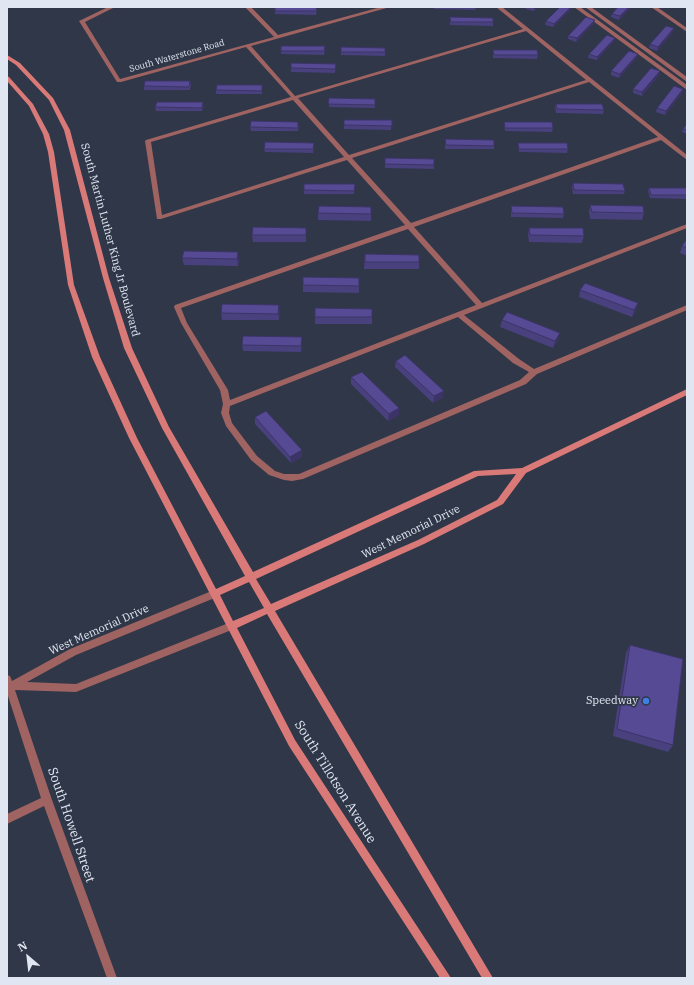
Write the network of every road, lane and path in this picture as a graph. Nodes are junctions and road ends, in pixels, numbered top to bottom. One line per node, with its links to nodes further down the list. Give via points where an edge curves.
1 (112, 7): 11 (street, South Waterstone Road, via 82,21 119,81)
2 (248, 7): 10 (street)
3 (387, 7): 10 (street)
4 (499, 7): 9 (street)
5 (577, 7): 16 (street)
6 (588, 7): 15 (street)
7 (654, 7): 8 (street)
8 (686, 29)
9 (527, 30): 14 (street); 17 (street)
10 (276, 37): 11 (street)
11 (247, 45): 17 (street)
12 (7, 57): 30 (main road, South Martin Luther King Jr Boulevard, via 18,64 51,99 67,130 106,278 128,348 166,428)
13 (7, 78): 31 (main road, via 31,105 46,134 71,285 96,357 133,438)
14 (590, 80): 18 (street); 19 (street)
15 (687, 80)
16 (687, 88)
17 (294, 98): 19 (street); 19 (street, via 148,141 159,218)
18 (662, 138): 20 (street); 22 (street)
19 (348, 158): 22 (street)
20 (687, 158)
21 (687, 226): 23 (street)
22 (410, 227): 23 (street); 28 (street, via 177,307 224,390)
23 (481, 306): 25 (street)
24 (687, 307): 26 (street)
25 (460, 315): 26 (street, via 516,361); 28 (street)
26 (534, 372): 28 (street, via 523,382 300,477 292,478 272,473 254,458 229,424 225,413)
27 (687, 392): 29 (main road, West Memorial Drive)
28 (227, 404)
29 (523, 471): 30 (main road, West Memorial Drive, via 477,473); 32 (main road, West Memorial Drive, via 500,502 421,542)
30 (251, 577): 31 (main road, West Memorial Drive); 32 (main road, South Martin Luther King Jr Boulevard)
31 (214, 594): 33 (main road, South Tillotson Avenue); 34 (street, West Memorial Drive, via 73,652)
32 (269, 609): 33 (main road, West Memorial Drive); 39 (main road)
33 (231, 626): 34 (street, West Memorial Drive, via 76,688); 38 (main road, South Tillotson Avenue, via 292,743)
34 (9, 683): 35 (street, South Howell Street)
35 (48, 800): 36 (street); 37 (street, South Howell Street)
36 (7, 819)
37 (112, 978)
38 (446, 978)
39 (488, 978)

